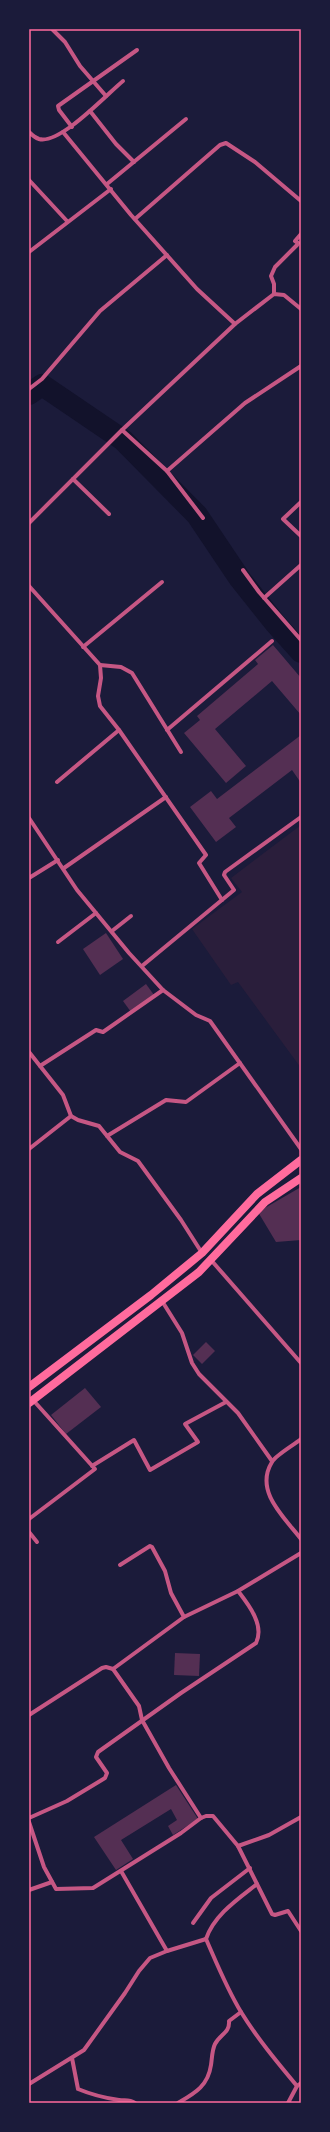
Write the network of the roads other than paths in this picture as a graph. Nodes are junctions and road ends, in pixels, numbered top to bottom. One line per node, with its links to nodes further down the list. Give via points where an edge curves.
1 (52, 29): 3 (street)
2 (137, 50): 3 (street)
3 (93, 80): 5 (street); 8 (street, via 58,106 58,110)
4 (123, 81): 5 (street)
5 (106, 96): 6 (street)
6 (90, 111): 8 (street); 11 (street)
7 (186, 119): 11 (street)
8 (72, 127): 10 (street)
9 (29, 132): 10 (street, via 45,140)
10 (63, 132): 13 (street)
11 (134, 162): 13 (street)
12 (29, 180): 17 (street)
13 (107, 184): 14 (street)
14 (111, 189): 16 (street); 17 (street)
15 (301, 201): 16 (street, via 255,162 226,143 220,145)
16 (135, 219): 20 (street)
17 (67, 221): 19 (street)
18 (301, 234): 21 (street, via 295,241 297,245 275,267 271,276)
19 (29, 252)
20 (166, 255): 23 (street, via 197,289); 25 (street, via 100,311 42,380)
21 (274, 294): 22 (street, via 284,295); 23 (street)
22 (301, 309)
23 (235, 324): 26 (street)
24 (301, 366): 27 (street, via 245,403)
25 (29, 389)
26 (121, 432): 27 (street); 28 (street)
27 (167, 471): 31 (street)
28 (73, 479): 30 (street); 32 (street)
29 (301, 502): 33 (street, via 283,519)
30 (109, 514)
31 (203, 518)
32 (29, 523)
33 (301, 536)
34 (301, 565): 38 (street)
35 (243, 570): 38 (street)
36 (162, 582): 41 (street)
37 (29, 586): 41 (street)
38 (264, 598): 39 (street)
39 (301, 640)
40 (272, 641): 44 (street)
41 (83, 647): 42 (street)
42 (100, 665): 43 (street, via 100,706); 44 (street, via 121,667 132,673)
43 (119, 730): 46 (street); 47 (street)
44 (167, 730): 45 (street)
45 (181, 752)
46 (57, 782)
47 (166, 797): 51 (street); 53 (street, via 206,855 199,864)
48 (301, 817): 53 (street, via 225,872 224,875 234,890)
49 (29, 818): 50 (street)
50 (58, 860): 51 (street); 52 (street)
51 (64, 868): 54 (street, via 77,890)
52 (29, 878)
53 (222, 900): 58 (street)
54 (96, 913): 56 (street); 57 (street)
55 (131, 916): 56 (street)
56 (112, 931): 58 (street)
57 (58, 942)
58 (142, 966): 59 (street)
59 (163, 990): 61 (street, via 196,1015 210,1021); 62 (street, via 103,1032 96,1030)
60 (29, 1052): 62 (street)
61 (240, 1063): 64 (street, via 186,1102 166,1100); 66 (street)
62 (40, 1066): 63 (street, via 63,1095)
63 (71, 1116): 64 (street, via 99,1126); 65 (street)
64 (106, 1136): 69 (street, via 120,1152 138,1161 153,1179)
65 (29, 1149)
66 (301, 1149)
67 (301, 1160): 69 (main road, via 257,1194)
68 (301, 1178): 70 (main road, via 265,1202)
69 (202, 1253): 73 (main road)
70 (211, 1260): 71 (main road); 72 (street)
71 (162, 1300): 74 (main road); 75 (street, via 182,1333 192,1363 204,1380)
72 (301, 1363)
73 (29, 1387)
74 (31, 1402): 78 (street)
75 (226, 1402): 77 (street, via 238,1413); 78 (street, via 185,1424 198,1442 150,1470 134,1440)
76 (301, 1439): 77 (street)
77 (272, 1461): 81 (street, via 266,1483 268,1497)
78 (92, 1466): 79 (street, via 95,1469)
79 (29, 1519)
80 (29, 1532): 82 (street)
81 (301, 1538)
82 (37, 1542)
83 (301, 1553): 85 (street)
84 (120, 1565): 86 (street, via 152,1547 166,1571 172,1593)
85 (238, 1591): 86 (street); 89 (street, via 249,1605 257,1622 256,1643)
86 (184, 1616): 87 (street)
87 (113, 1669): 88 (street, via 102,1668); 89 (street, via 139,1706)
88 (29, 1714)
89 (142, 1720): 91 (street, via 97,1754 107,1776 67,1800); 92 (street)
90 (301, 1817): 94 (street, via 269,1834)
91 (29, 1818)
92 (201, 1818): 94 (street, via 211,1815 217,1818); 96 (street)
93 (29, 1822): 97 (street, via 44,1867)
94 (238, 1846): 95 (street)
95 (250, 1868): 98 (street); 100 (street, via 211,1898)
96 (121, 1871): 97 (street, via 90,1889 58,1890); 103 (street)
97 (52, 1882): 99 (street)
98 (257, 1884): 101 (street, via 272,1914 288,1911); 102 (street, via 214,1923)
99 (29, 1890)
100 (193, 1923)
101 (301, 1931)
102 (206, 1939): 103 (street); 104 (street)
103 (167, 1951): 105 (street, via 144,1963 89,2044)
104 (241, 2012): 108 (street, via 264,2046); 110 (street, via 229,2021 227,2031 215,2044 210,2073 205,2084)
105 (72, 2058): 107 (street); 109 (street, via 78,2089)
106 (301, 2083): 108 (street)
107 (29, 2084)
108 (297, 2086): 111 (street)
109 (134, 2103)
110 (178, 2103)
111 (288, 2103)

